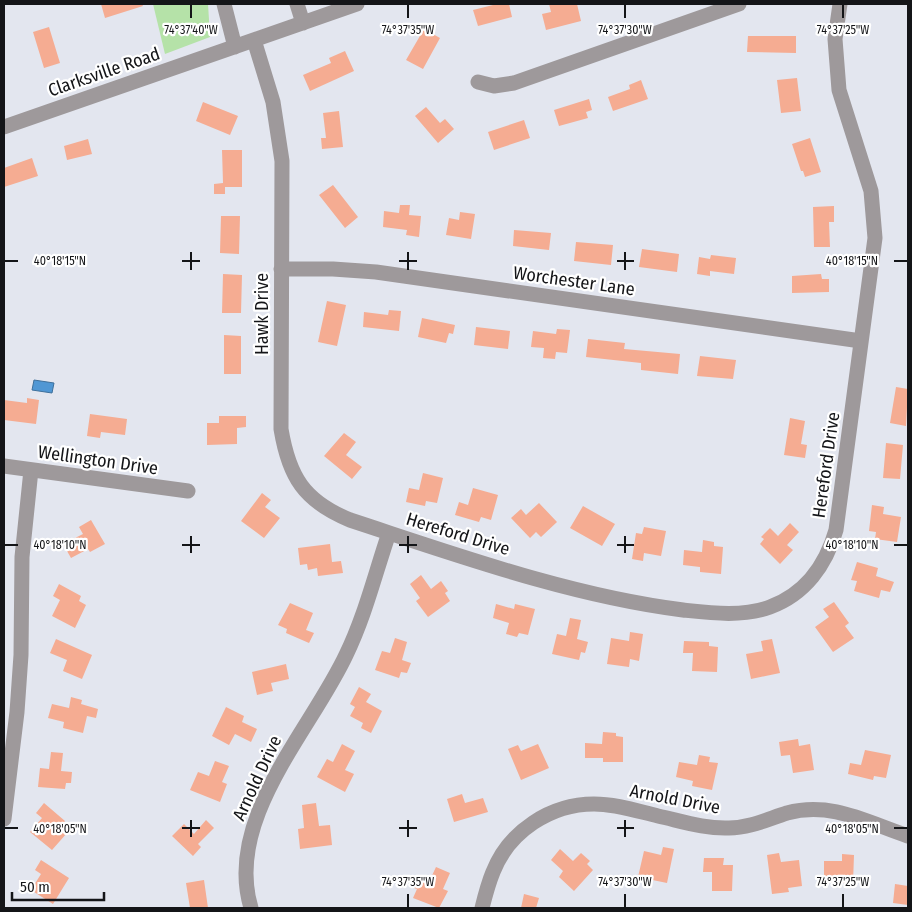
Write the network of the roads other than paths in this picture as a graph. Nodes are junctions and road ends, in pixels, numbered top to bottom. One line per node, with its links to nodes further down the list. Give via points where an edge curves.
1 (224, 4): 8 (street)
2 (297, 4): 6 (street)
3 (357, 4): 6 (street, Clarksville Road)
4 (739, 4): 9 (street, via 514,83 494,86)
5 (840, 4): 12 (street, Hereford Drive, via 835,39 839,90 871,190 875,214 875,238)
6 (303, 23): 7 (street, Clarksville Road)
7 (254, 40): 8 (street, Clarksville Road); 11 (street, Hawk Drive, via 279,131)
8 (235, 47): 10 (street, Clarksville Road)
9 (478, 82)
10 (4, 127)
11 (281, 269): 12 (street, Worchester Lane, via 376,272); 16 (street, Hawk Drive, via 281,429 290,468 309,497 343,517)
12 (861, 341): 16 (street, Hereford Drive, via 832,546 824,562 801,590 769,608 736,614 608,598)
13 (4, 466): 14 (street, Wellington Drive)
14 (31, 470): 15 (street, Wellington Drive); 17 (street, via 22,557 17,712)
15 (188, 491)
16 (389, 533): 19 (street, Arnold Drive, via 362,619 346,655 282,763 250,840 245,877)
17 (4, 819)
18 (908, 836): 20 (street, Arnold Drive, via 856,816 823,810 787,813 749,826 713,828 614,806 580,805 543,816 513,840 493,872)
19 (251, 908)
20 (482, 908)

